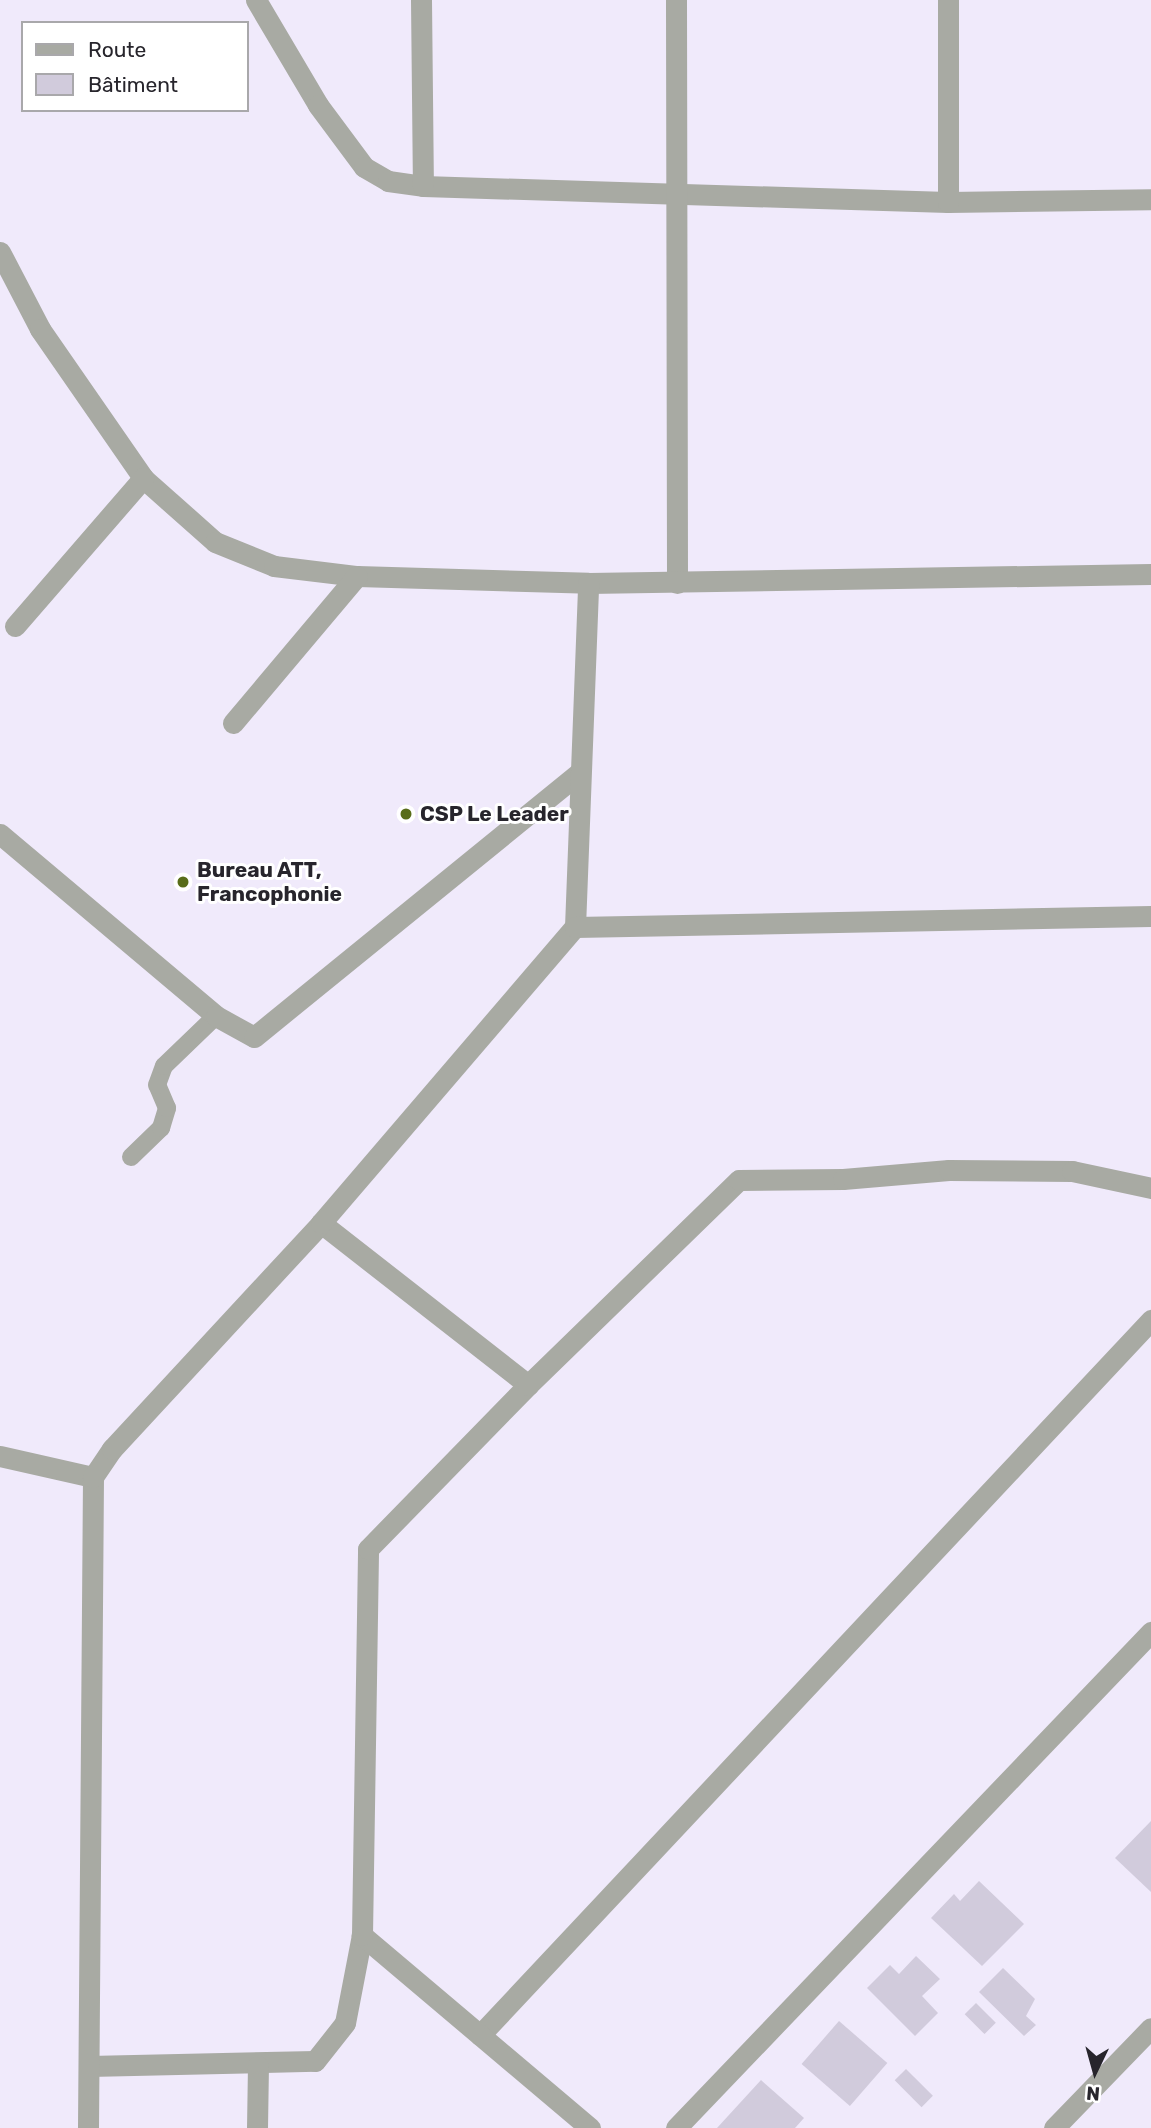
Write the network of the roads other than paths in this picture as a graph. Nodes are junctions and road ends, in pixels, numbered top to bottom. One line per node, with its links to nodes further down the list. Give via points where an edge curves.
1 (256, 0): 5 (street, via 318,105 364,167 388,181)
2 (421, 0): 5 (street)
3 (676, 0): 6 (street)
4 (948, 0): 8 (street)
5 (423, 186): 6 (street)
6 (675, 195): 8 (street); 14 (street)
7 (1151, 198): 8 (street)
8 (948, 202)
9 (0, 253): 10 (street, via 40,329)
10 (144, 478): 12 (street, via 215,542 274,566); 15 (street)
11 (1151, 574): 14 (street)
12 (357, 576): 13 (street); 16 (street)
13 (588, 583): 14 (street); 17 (street)
14 (677, 583)
15 (15, 626)
16 (233, 723)
17 (580, 772): 20 (street); 21 (street, via 271,1028 254,1037)
18 (0, 834): 21 (street)
19 (1151, 916): 20 (street)
20 (575, 927): 24 (street)
21 (216, 1016): 22 (lane, via 164,1066 157,1085 167,1108 161,1128)
22 (131, 1157)
23 (1151, 1188): 26 (street, via 1072,1171 949,1170 843,1179 739,1180)
24 (321, 1223): 26 (street); 28 (street, via 112,1449)
25 (1151, 1320): 32 (street)
26 (528, 1385): 30 (street, via 368,1549)
27 (0, 1456): 28 (street)
28 (93, 1477): 33 (street)
29 (1151, 1632): 38 (street)
30 (362, 1935): 32 (street); 34 (street, via 345,2023 315,2061)
31 (1151, 2028): 39 (street)
32 (480, 2035): 37 (street)
33 (89, 2066): 34 (street); 35 (street)
34 (258, 2066): 36 (street)
35 (88, 2128)
36 (257, 2128)
37 (590, 2128)
38 (676, 2128)
39 (1054, 2128)

